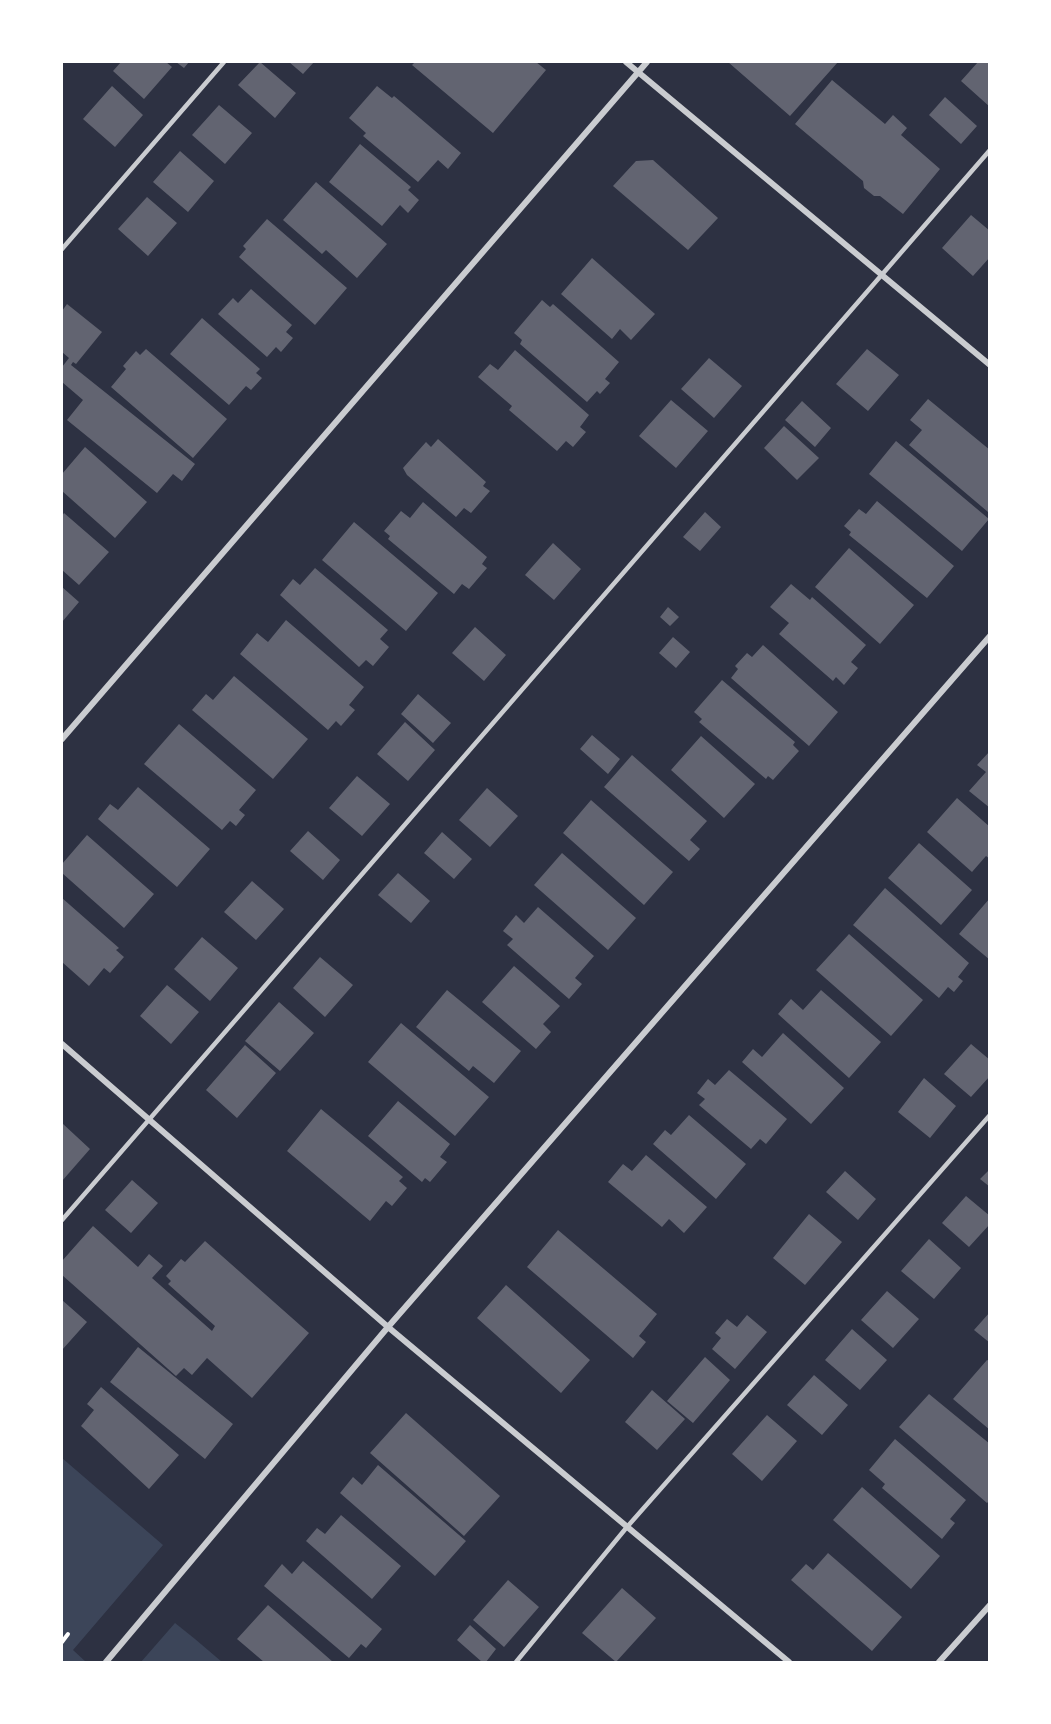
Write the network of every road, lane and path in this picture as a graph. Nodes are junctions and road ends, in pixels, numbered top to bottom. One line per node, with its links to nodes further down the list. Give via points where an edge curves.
1 (224, 62): 6 (lane)
2 (626, 62): 4 (street)
3 (647, 62): 4 (street)
4 (638, 72): 7 (street); 10 (street)
5 (990, 150): 7 (lane)
6 (62, 249)
7 (881, 274): 8 (street); 13 (lane)
8 (990, 365)
9 (990, 636): 15 (street)
10 (62, 739)
11 (62, 1044): 13 (street)
12 (990, 1115): 16 (lane)
13 (150, 1119): 14 (lane); 15 (street)
14 (62, 1220)
15 (388, 1327): 16 (street); 20 (street)
16 (627, 1527): 21 (lane); 22 (street)
17 (990, 1605): 23 (street)
18 (68, 1634): 19 (path)
19 (62, 1642)
20 (106, 1662)
21 (516, 1662)
22 (789, 1662)
23 (939, 1662)

